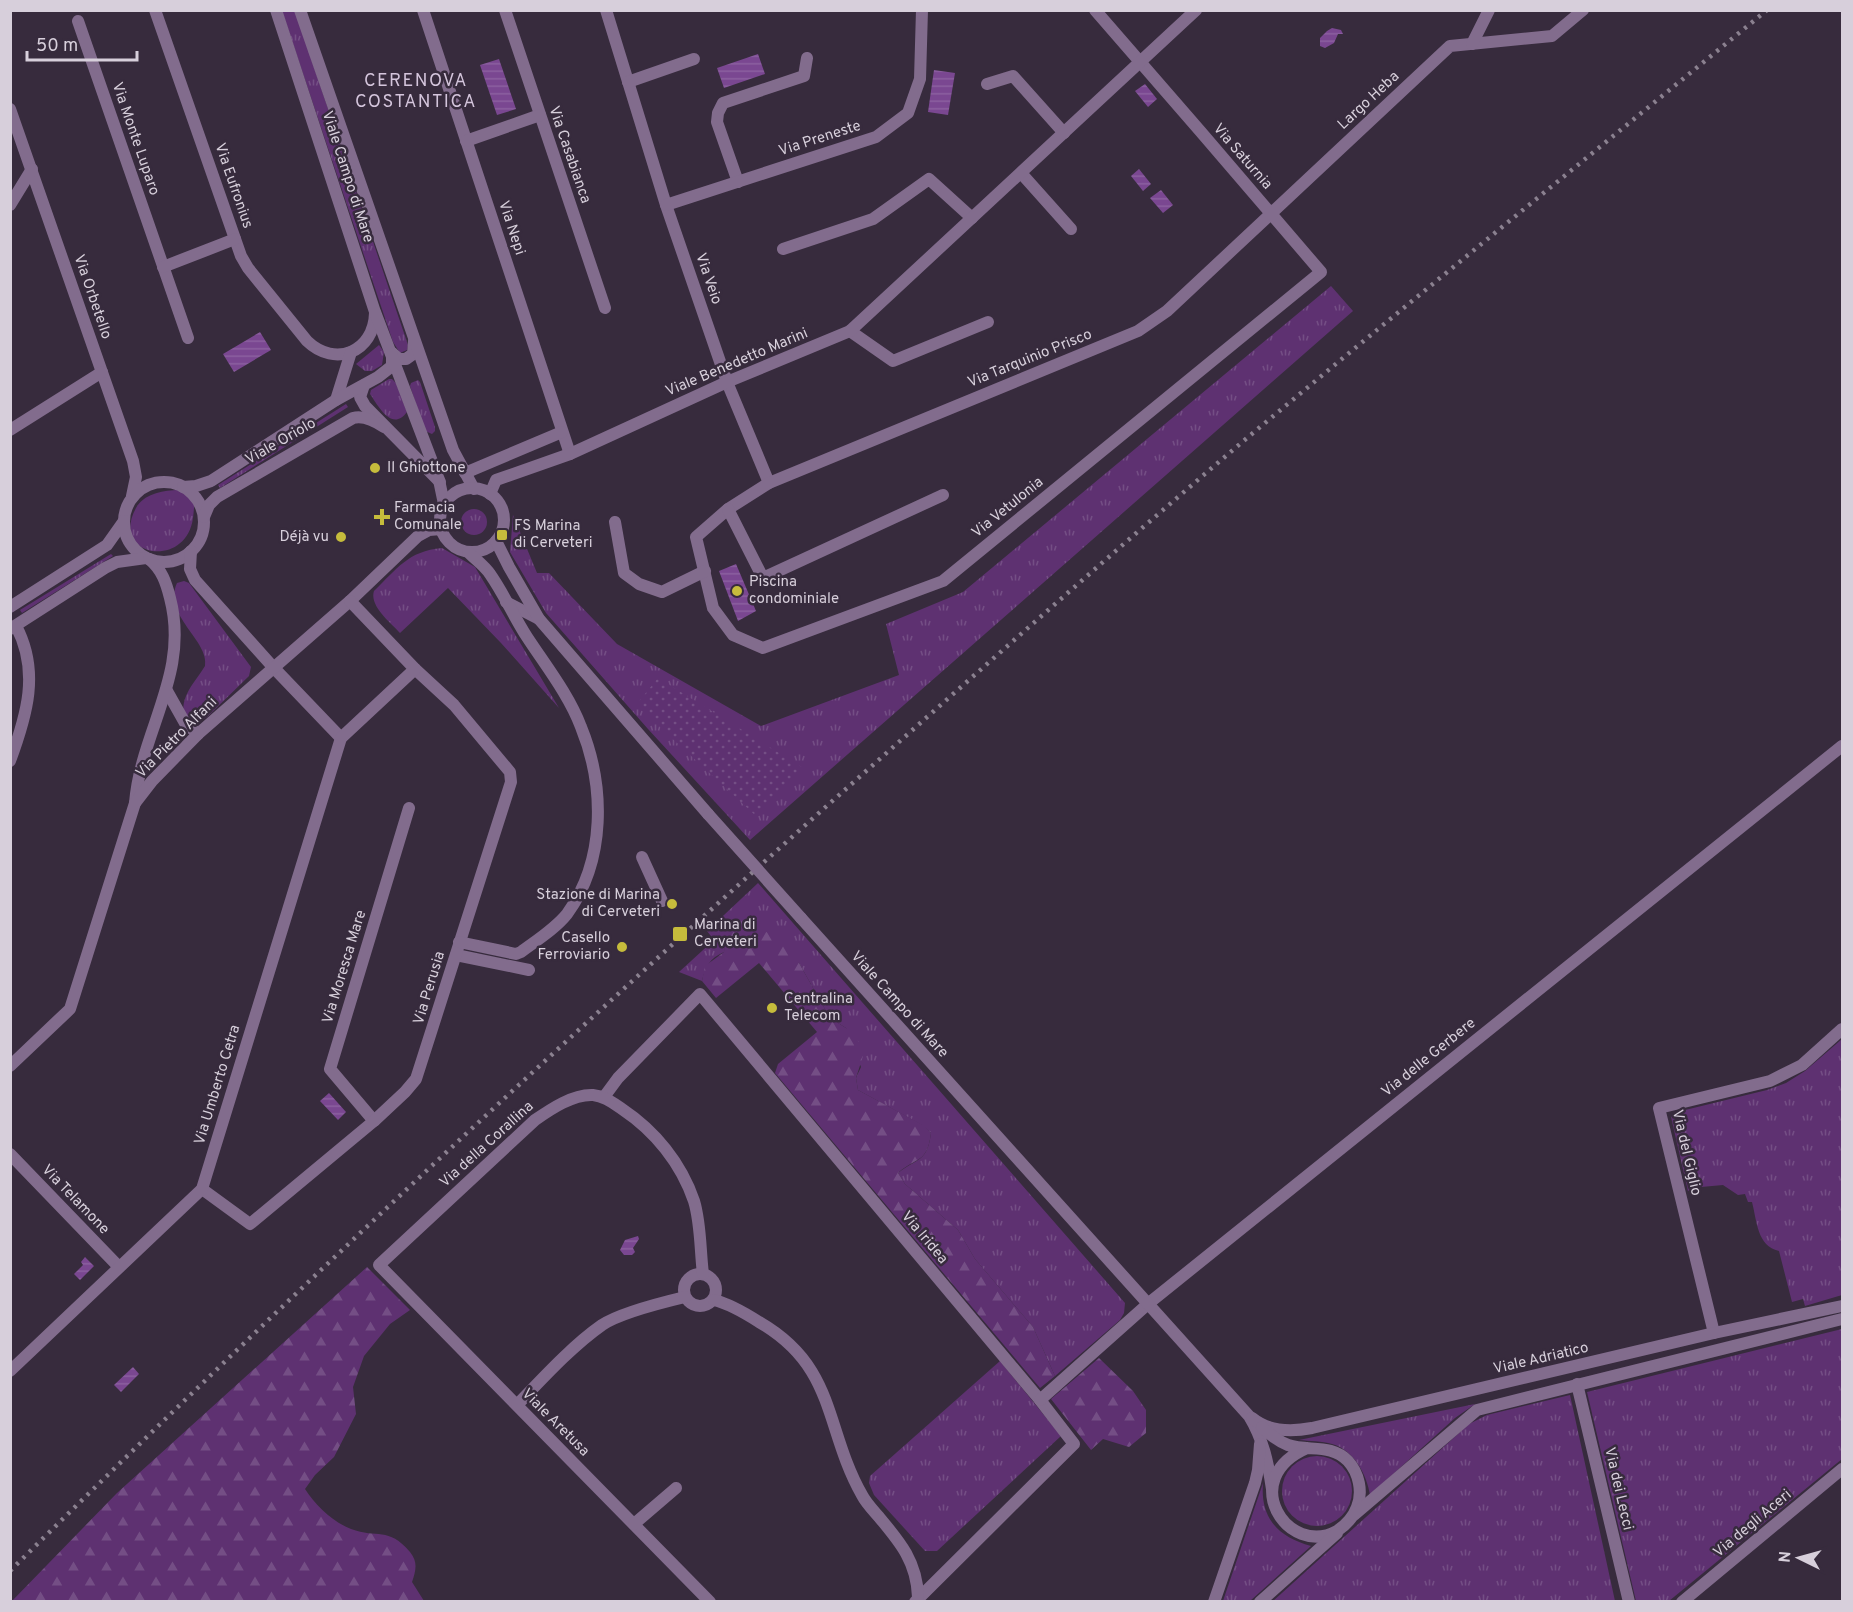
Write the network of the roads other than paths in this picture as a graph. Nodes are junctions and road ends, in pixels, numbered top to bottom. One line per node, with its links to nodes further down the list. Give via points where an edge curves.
1 (155, 10): 31 (street, Via Eufronius)
2 (276, 10): 36 (street, Viale Campo di Mare)
3 (300, 10): 40 (street, Viale Campo di Mare)
4 (423, 10): 22 (street, Via Nepi)
5 (505, 10): 20 (street, Via Casabianca)
6 (606, 10): 17 (street, Via Veio)
7 (922, 10): 25 (street, Via Preneste, via 920,79 908,113 876,137)
8 (1095, 10): 16 (street, Via Saturnia)
9 (1196, 10): 16 (street, Viale Benedetto Marini)
10 (1489, 10): 13 (street)
11 (1583, 10): 13 (street, Largo Heba, via 1552,36)
12 (78, 21): 33 (street, Via Monte Luparo)
13 (1472, 44): 28 (street, Largo Heba, via 1450,46)
14 (807, 58): 25 (street, via 804,76 723,103 717,122)
15 (694, 59): 17 (street)
16 (1141, 62): 21 (street, Viale Benedetto Marini); 28 (street, Via Saturnia)
17 (628, 82): 27 (street, Via Veio)
18 (987, 84): 21 (street, via 1013,76)
19 (10, 109): 23 (street, Via Orbetello)
20 (540, 115): 22 (street); 35 (street, Via Casabianca)
21 (1064, 133): 24 (street, Viale Benedetto Marini)
22 (466, 141): 49 (street, Via Nepi)
23 (32, 169): 26 (street); 43 (street, Via Orbetello)
24 (1021, 173): 29 (street, Viale Benedetto Marini); 30 (street)
25 (738, 182): 27 (street, Via Preneste)
26 (10, 205)
27 (666, 205): 44 (street, Via Veio)
28 (1271, 214): 34 (street, Via Saturnia); 55 (street, Via Tarquinio Prisco, via 1167,311 1138,331)
29 (972, 218): 32 (street, via 929,179 873,219); 38 (street, Viale Benedetto Marini)
30 (1071, 229)
31 (235, 239): 33 (street); 41 (street, Via Eufronius, via 248,268 307,342 318,350)
32 (783, 249)
33 (163, 267): 39 (street, Via Monte Luparo)
34 (1321, 272): 71 (street, Via Vetulonia, via 943,581 763,648 733,636 714,608)
35 (605, 308)
36 (375, 312): 41 (street, via 372,335 361,348); 42 (street, Viale Campo di Mare)
37 (988, 322): 38 (street, via 893,361)
38 (850, 331): 44 (street, Viale Benedetto Marini)
39 (188, 338)
40 (414, 341): 42 (street, via 413,354 406,359 399,359); 52 (street, Viale Campo di Mare)
41 (351, 352): 46 (street)
42 (392, 352): 45 (street, Viale Oriolo, via 392,366); 54 (street, Viale Campo di Mare)
43 (102, 372): 48 (street); 51 (street, Via Orbetello)
44 (727, 382): 50 (street, Viale Benedetto Marini); 55 (street, Via Veio)
45 (364, 385): 46 (street, Viale Oriolo); 47 (street, via 361,401)
46 (336, 400): 56 (street, Viale Oriolo, via 211,481)
47 (384, 427): 54 (street); 63 (street, Viale Oriolo, via 366,418 353,418 217,497)
48 (10, 430)
49 (562, 432): 50 (street, Via Nepi); 52 (street)
50 (570, 454): 58 (street, Viale Benedetto Marini, via 496,480)
51 (134, 461): 53 (street); 60 (street, Via Orbetello)
52 (465, 473): 57 (street, Viale Campo di Mare)
53 (161, 482): 56 (street); 60 (street, via 148,484)
54 (440, 483): 61 (street, Viale Campo di Mare)
55 (768, 483): 62 (street, Via Vetulonia)
56 (183, 487): 63 (street, via 196,497)
57 (474, 489): 58 (street); 61 (street, via 457,492)
58 (490, 495): 67 (street, via 502,511 501,532)
59 (943, 495): 62 (street, via 763,578)
60 (132, 496): 64 (street)
61 (444, 504): 66 (street)
62 (728, 509): 71 (street, Via Vetulonia, via 696,537)
63 (204, 517): 68 (street, via 200,537)
64 (124, 521): 70 (street, via 131,545); 74 (street, via 107,545)
65 (615, 522): 71 (street, via 624,573 639,584 662,592)
66 (441, 529): 69 (street, via 451,544); 72 (street, Via Pietro Alfani, via 418,536)
67 (496, 541): 69 (street, via 478,552); 75 (street, Viale Campo di Mare)
68 (191, 551): 70 (street, via 167,562); 77 (street, via 190,569 195,579)
69 (468, 552): 73 (street, via 489,573)
70 (148, 558): 76 (street, via 105,567); 79 (street, via 164,579 175,620 176,642)
71 (705, 571)
72 (350, 601): 77 (street, Via Pietro Alfani); 78 (street)
73 (506, 602): 75 (street); 88 (street, via 581,725 594,767 597,832 586,879 557,925 516,954)
74 (10, 607)
75 (539, 619): 102 (street, Viale Campo di Mare, bridge, via 708,814)
76 (13, 627): 83 (street, via 26,647 30,679 24,717)
77 (273, 667): 80 (street, Via Pietro Alfani); 81 (street)
78 (415, 669): 81 (street); 88 (street, Via Perusia, via 454,705 510,772 511,782)
79 (167, 691): 80 (street, via 185,723); 84 (street, via 140,768)
80 (198, 734): 84 (street, Via Pietro Alfani)
81 (341, 738): 96 (street, Via Umberto Cetra)
82 (1842, 746): 102 (street, Via delle Gerbere)
83 (10, 761)
84 (135, 803): 92 (street, Via Pietro Alfani, via 70,1009)
85 (409, 808): 94 (street, Via Moresca Mare, via 330,1069)
86 (642, 856): 87 (street)
87 (662, 901)
88 (459, 942): 89 (street, Via Perusia)
89 (456, 955): 90 (street); 94 (street, Via Perusia, via 416,1079)
90 (529, 970)
91 (1842, 1029): 105 (street, Via del Giglio, via 1802,1065 1779,1077 1659,1108)
92 (10, 1066)
93 (604, 1097): 97 (street, Via della Corallina, via 591,1095 553,1107 535,1120); 99 (street, via 652,1133 682,1176 694,1202); 108 (street, Via Iridea, via 700,993)
94 (374, 1121): 96 (street, Via Perusia, via 250,1224)
95 (10, 1154): 98 (street, Via Telamone)
96 (202, 1189): 98 (street, Via Umberto Cetra)
97 (379, 1265): 109 (street, Viale Aretusa)
98 (118, 1267): 106 (street, Via Umberto Cetra)
99 (704, 1274): 100 (street, via 688,1279); 101 (street, via 716,1284)
100 (685, 1297): 101 (street, via 700,1307); 109 (street, via 603,1324)
101 (714, 1299): 118 (street, via 765,1325 804,1359 829,1407 862,1496 914,1566)
102 (1149, 1303): 108 (street, Via delle Gerbere); 110 (street, Viale Campo di Mare)
103 (1842, 1306): 105 (street, Viale Adriatico)
104 (1842, 1319): 107 (street)
105 (1714, 1333): 110 (street, Viale Adriatico, via 1312,1428)
106 (10, 1371)
107 (1577, 1384): 115 (street, via 1477,1410); 122 (street, Via dei Lecci)
108 (1040, 1400): 118 (street, Via Iridea, via 1074,1444)
109 (517, 1405): 116 (street, Viale Aretusa)
110 (1260, 1430): 111 (street, via 1287,1444); 114 (street, Viale Campo di Mare); 120 (street, via 1255,1483)
111 (1306, 1448): 114 (street, via 1283,1463); 115 (street, via 1335,1452 1356,1472 1360,1486)
112 (1842, 1469): 123 (street, Via degli Aceri)
113 (676, 1488): 116 (street)
114 (1272, 1489): 117 (street, via 1279,1517 1302,1534 1331,1534)
115 (1354, 1515): 117 (street)
116 (634, 1524): 119 (street, Viale Aretusa)
117 (1344, 1526): 121 (street)
118 (917, 1599)
119 (710, 1602)
120 (1214, 1602)
121 (1260, 1602)
122 (1629, 1602)
123 (1682, 1602)

